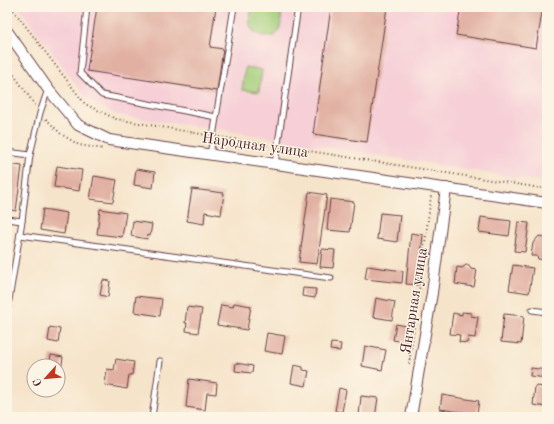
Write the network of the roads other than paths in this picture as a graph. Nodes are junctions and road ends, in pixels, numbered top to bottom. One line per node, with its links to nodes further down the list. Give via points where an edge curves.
1 (87, 7): 6 (lane, via 80,73 102,95)
2 (234, 7): 6 (lane)
3 (298, 7): 10 (lane)
4 (7, 32): 5 (street, Народная улица)
5 (48, 89): 8 (lane); 9 (street, Народная улица, via 78,124 109,140)
6 (216, 117): 9 (lane)
7 (7, 152): 8 (lane)
8 (30, 155): 14 (lane)
9 (210, 155): 10 (street, Народная улица)
10 (275, 164): 11 (street, Народная улица)
11 (446, 188): 12 (street, Народная улица); 22 (street, Янтарная улица, via 432,293)
12 (547, 203)
13 (7, 219): 14 (lane)
14 (22, 221): 15 (lane)
15 (20, 234): 16 (lane); 18 (lane)
16 (331, 278)
17 (532, 310): 19 (lane)
18 (7, 312)
19 (547, 312)
20 (160, 361): 21 (lane)
21 (152, 417)
22 (411, 417)

